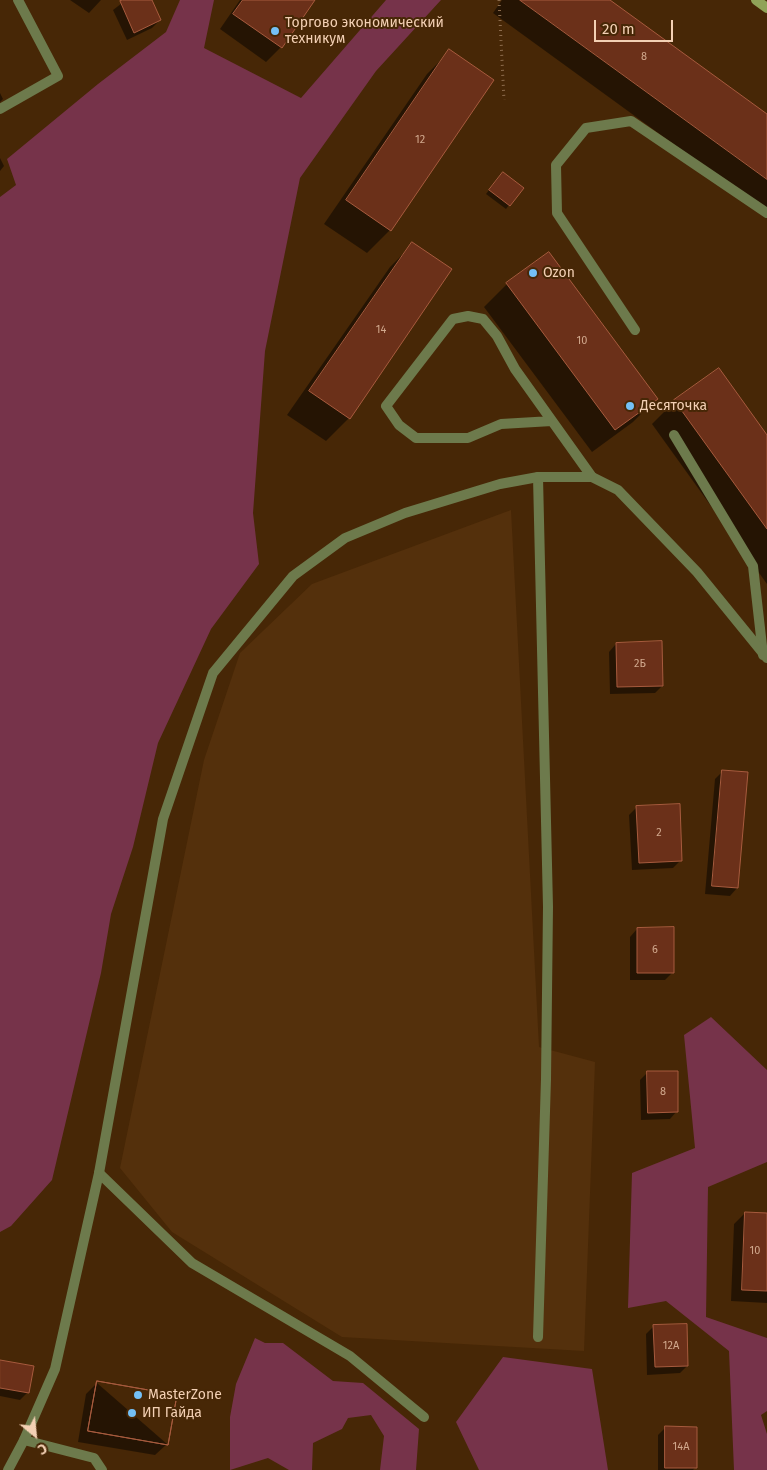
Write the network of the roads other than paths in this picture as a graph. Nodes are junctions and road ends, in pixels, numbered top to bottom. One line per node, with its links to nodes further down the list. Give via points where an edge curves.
1 (18, 0): 4 (street, via 58,76)
2 (756, 0): 3 (street)
3 (767, 8)
4 (0, 109)
5 (767, 213): 6 (street, via 631,121 586,128 556,165 557,213)
6 (635, 330)
7 (552, 421): 7 (street, via 501,424 468,438 416,438 398,425 386,406 453,319 468,316 483,319 488,325); 10 (street)
8 (674, 435): 11 (street, via 753,566)
9 (538, 477): 10 (street); 12 (street, via 500,484 415,510 345,538 293,576 213,673 163,819); 13 (street, via 548,916)
10 (592, 477): 11 (street, via 618,490 638,510 697,572)
11 (765, 656)
12 (99, 1173): 14 (street, via 192,1263 350,1356); 15 (street, via 55,1370)
13 (538, 1337)
14 (424, 1417)
15 (24, 1440): 16 (street); 17 (street, via 94,1458)
16 (8, 1470)
17 (102, 1470)

